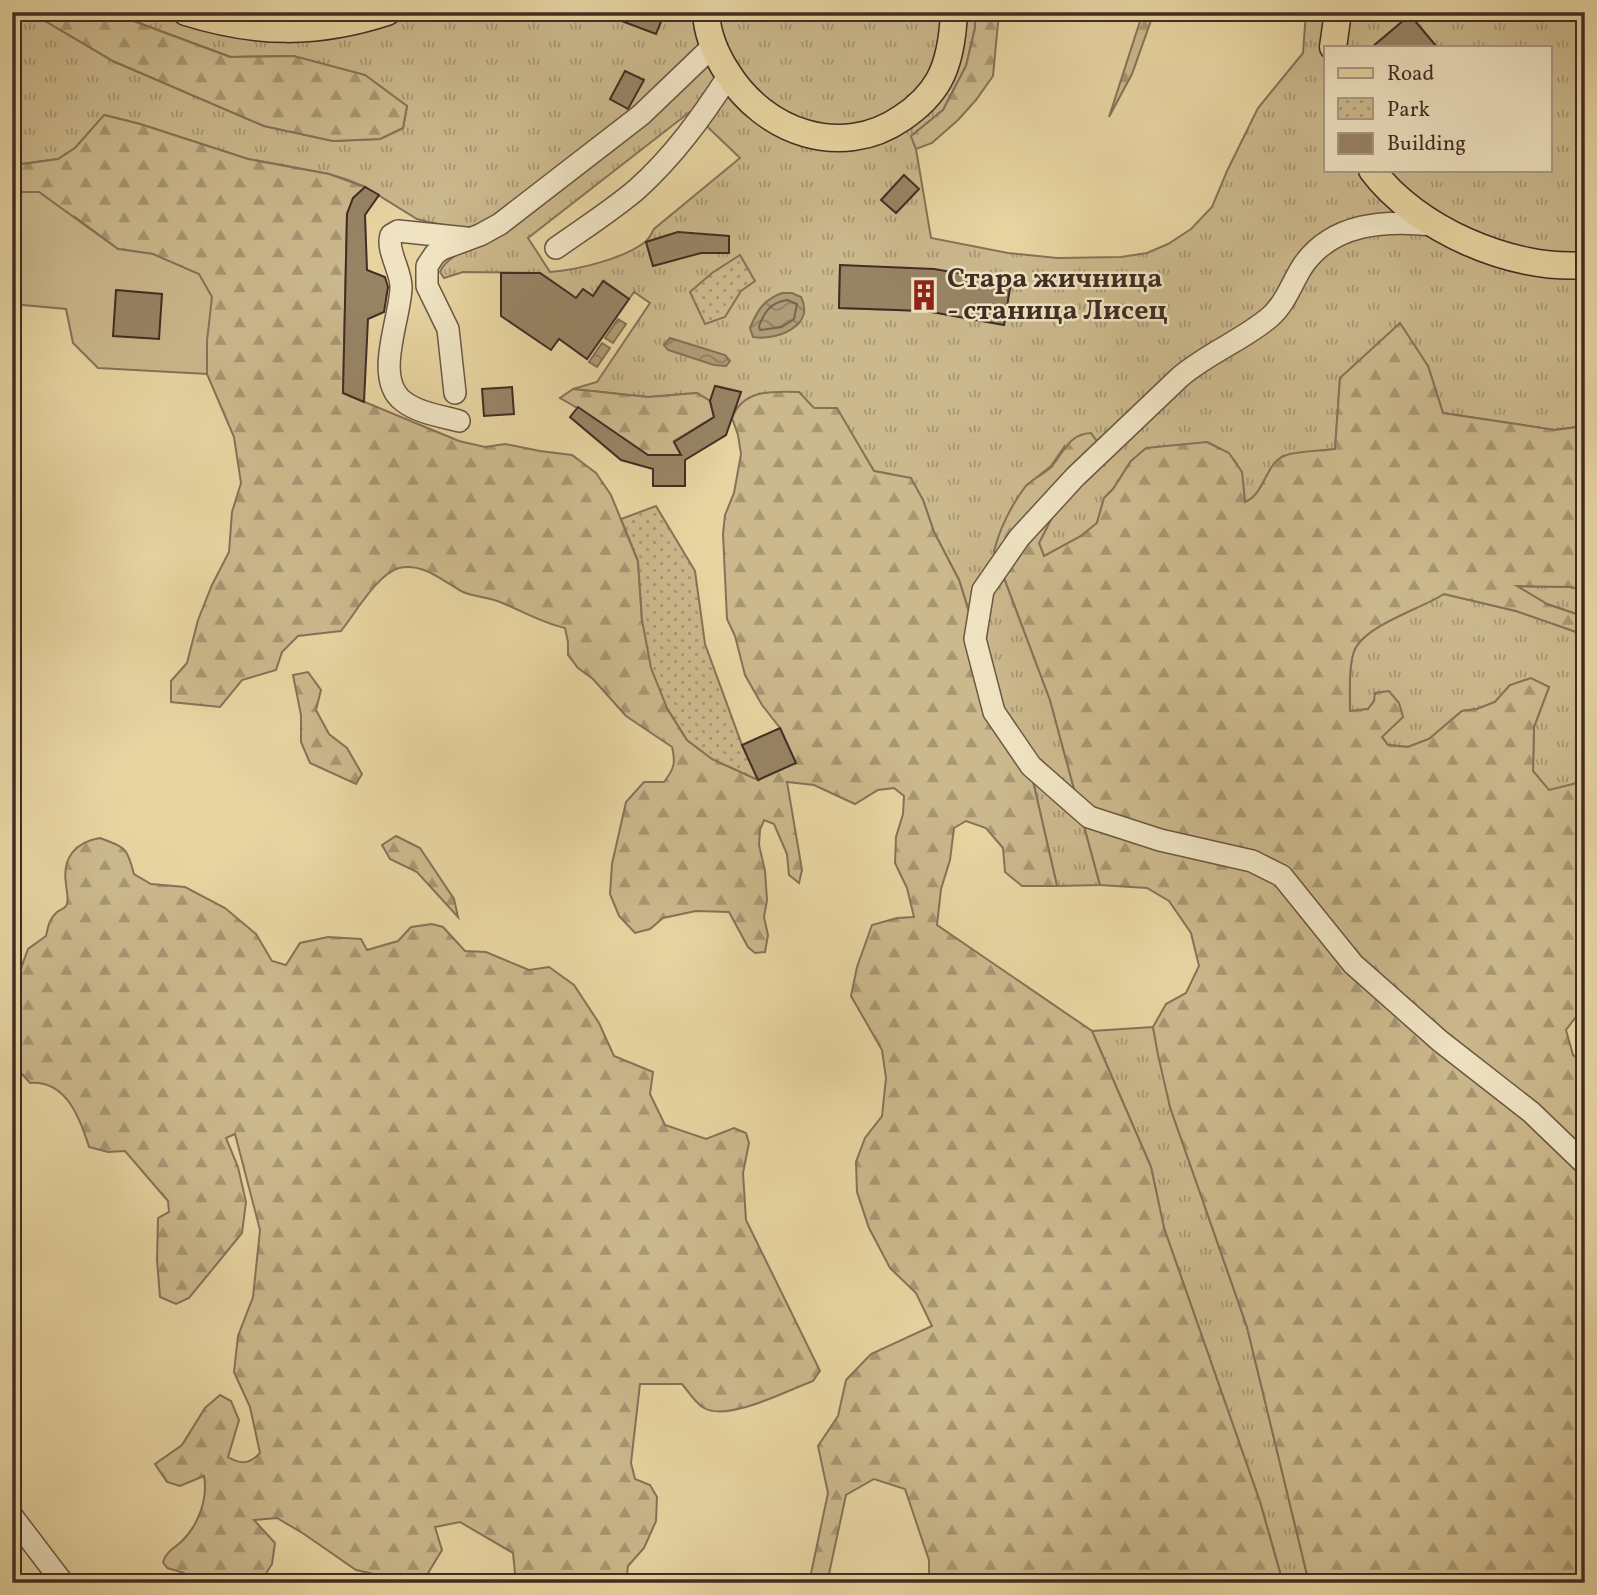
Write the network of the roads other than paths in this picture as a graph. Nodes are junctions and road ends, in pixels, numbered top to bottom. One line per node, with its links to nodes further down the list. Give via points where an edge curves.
1 (186, 12): 2 (main road, via 236,24 300,30)
2 (387, 12)
3 (706, 12): 6 (main road)
4 (954, 12): 8 (main road, via 948,57 928,95 883,130 855,138 822,139 795,131 755,105)
5 (1338, 12): 7 (main road)
6 (713, 46): 8 (main road); 11 (street, via 641,115 500,224)
7 (1333, 46)
8 (729, 75): 12 (street, via 690,132 653,174)
9 (1374, 172): 10 (main road)
10 (1435, 225): 13 (main road, via 1530,263); 16 (street, via 1360,226 1313,254 1270,316 1197,362 1075,477 1018,538 983,590 975,639 994,712 1031,766 1089,817 1160,840 1252,861 1282,876 1353,964 1440,1041 1531,1112)
11 (468, 239): 14 (street, via 435,254 426,274 427,286 448,329); 15 (street, via 398,231 389,242 401,288 390,355 395,391 416,408)
12 (556, 248)
13 (1585, 265)
14 (455, 393)
15 (459, 421)
16 (1585, 1164)
17 (12, 1516): 18 (street)
18 (63, 1583)

